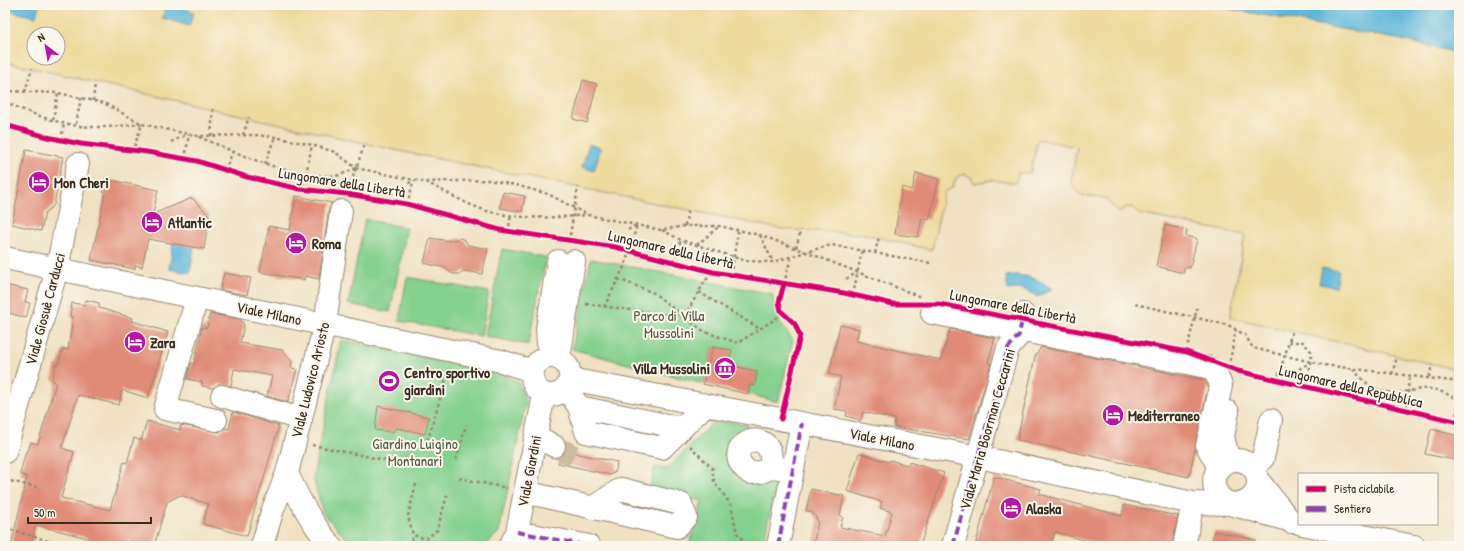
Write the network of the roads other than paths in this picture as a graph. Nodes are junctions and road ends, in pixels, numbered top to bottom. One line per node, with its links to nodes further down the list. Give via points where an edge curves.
1 (78, 164): 4 (street, Viale Giosuè Carducci)
2 (347, 203): 8 (street, Viale Ludovico Ariosto)
3 (5, 258): 4 (street, Viale Milano)
4 (57, 269): 5 (street, Viale Milano); 20 (street, Viale Giosuè Carducci)
5 (197, 298): 8 (street, Viale Milano); 17 (street, via 166,409)
6 (928, 306): 7 (street, Lungomare della Libertà)
7 (1021, 322): 21 (street, Viale Maria Boorman Ceccarini, via 1018,335 1008,348); 24 (street, Lungomare della Libertà, via 1184,363 1219,367 1221,386 1207,446)
8 (324, 324): 10 (street, Viale Milano, via 501,361); 16 (street, Viale Ludovico Ariosto)
9 (554, 358): 9 (street, via 568,301 568,249 547,329); 10 (street, via 538,361); 11 (street, via 568,367)
10 (532, 371): 13 (street, via 534,385)
11 (568, 383): 13 (street, via 556,395); 15 (street, Viale Milano); 15 (street, via 579,407 679,430)
12 (1234, 389): 24 (street, via 1223,436)
13 (544, 394): 27 (street, Viale Giardini, via 545,441)
14 (222, 396): 16 (street)
15 (705, 404): 19 (street, Viale Milano)
16 (301, 419): 25 (street, Viale Ludovico Ariosto)
17 (216, 420)
18 (1271, 420): 26 (street, via 1263,458)
19 (802, 423): 21 (street, Viale Milano); 23 (street)
20 (5, 452)
21 (979, 457): 28 (street, Viale Milano); 39 (street, Viale Maria Boorman Ceccarini)
22 (771, 459): 23 (street, via 768,447 760,441 751,440 741,446 738,455 741,466 750,473 773,467)
23 (793, 470): 38 (street)
24 (1221, 471): 26 (street, via 1242,461); 28 (street); 29 (street, via 1218,497)
25 (287, 473): 35 (street, Viale Ludovico Ariosto); 36 (street, via 299,501)
26 (1255, 474): 29 (street, via 1258,487 1250,500); 31 (street)
27 (525, 492): 30 (street); 33 (street, Viale Giardini)
28 (1194, 503): 29 (street, Viale Milano); 40 (street)
29 (1230, 504): 31 (street, Viale Milano)
30 (592, 508)
31 (1297, 523)
32 (1310, 525): 34 (street, Viale Milano)
33 (514, 539): 37 (street)
34 (1404, 539)
35 (262, 546)
36 (331, 546)
37 (589, 546)
38 (778, 546)
39 (953, 546)
40 (1184, 546)

